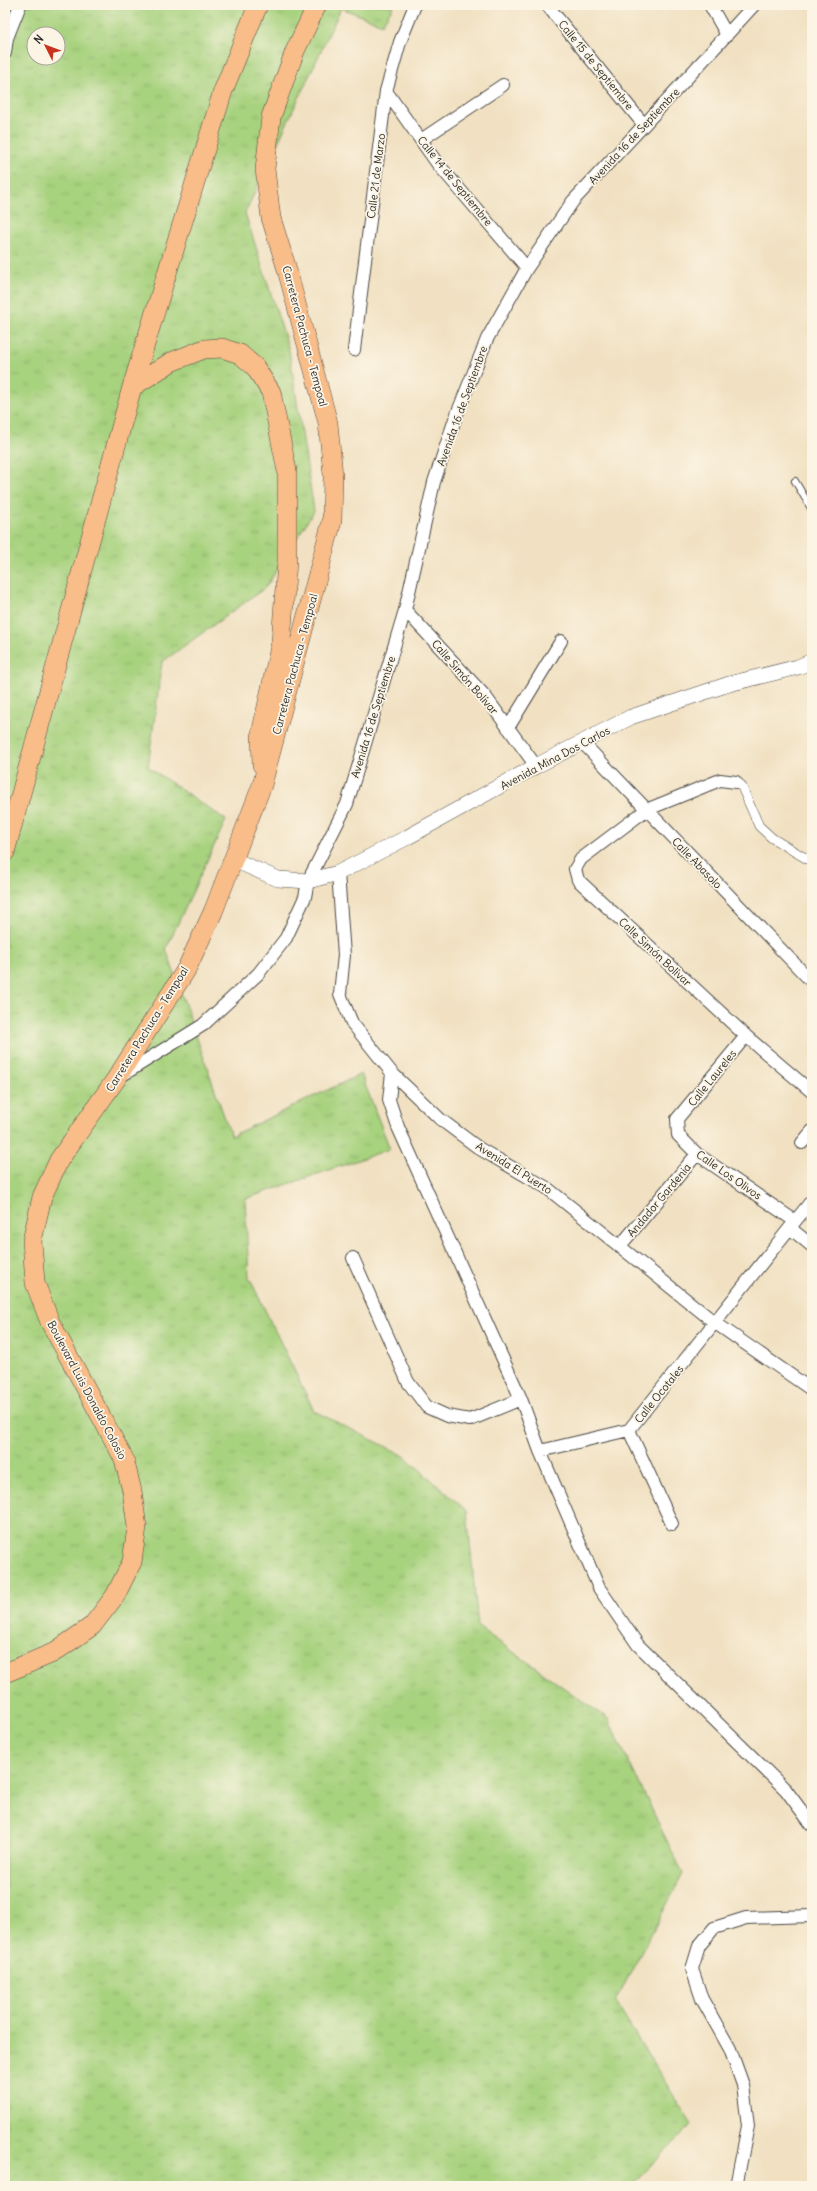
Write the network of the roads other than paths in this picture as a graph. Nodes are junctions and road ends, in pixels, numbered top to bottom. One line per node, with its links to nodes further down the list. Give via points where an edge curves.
1 (20, 5): 9 (street, via 7,38)
2 (258, 5): 16 (main road, via 223,91)
3 (318, 5): 26 (main road, Carretera Pachuca - Tempoal, via 295,51 271,117 265,169 271,218 328,423 333,475 332,521)
4 (415, 5): 11 (street, Calle 21 de Marzo, via 400,42)
5 (547, 5): 12 (street, Calle 15 de Septiembre)
6 (710, 5): 8 (street)
7 (754, 5): 8 (street, Avenida 16 de Septiembre)
8 (727, 35): 12 (street, Avenida 16 de Septiembre)
9 (5, 53)
10 (503, 85): 13 (street)
11 (386, 91): 13 (street, Calle 14 de Septiembre); 15 (street, Calle 21 de Marzo)
12 (644, 125): 14 (street, Avenida 16 de Septiembre, via 573,200)
13 (421, 140): 14 (street, Calle 14 de Septiembre, via 437,163)
14 (527, 268): 19 (street, Avenida 16 de Septiembre, via 487,339 455,419 434,482)
15 (354, 350)
16 (132, 387): 26 (main road, via 171,362 204,349 222,348 240,354 255,367 271,392 287,471 287,561 281,642 261,734); 28 (main road)
17 (795, 481): 18 (lane)
18 (812, 510)
19 (405, 610): 22 (street, Calle Simón Bolívar, via 485,696); 32 (street, Avenida 16 de Septiembre, via 347,804)
20 (561, 642): 22 (street)
21 (812, 661): 23 (street, Avenida Mina Dos Carlos, via 798,667 728,684 631,717)
22 (508, 728): 24 (street, Calle Simón Bolívar)
23 (582, 742): 24 (street, Avenida Mina Dos Carlos); 27 (street, Calle Abasolo)
24 (536, 766): 31 (street, Avenida Mina Dos Carlos)
25 (736, 782): 27 (street, Calle Simón Bolívar, via 720,780); 30 (street, via 741,785 759,826 772,838)
26 (262, 785): 29 (main road, Carretera Pachuca - Tempoal)
27 (646, 810): 33 (street, Calle Abasolo); 34 (street, Calle Simón Bolívar, via 581,858 575,869 578,880)
28 (5, 852)
29 (234, 860): 32 (street, Avenida Mina Dos Carlos, via 278,878); 36 (main road, Carretera Pachuca - Tempoal, via 186,970)
30 (812, 862)
31 (338, 873): 32 (street, Avenida Mina Dos Carlos); 35 (street, Avenida El Puerto, via 344,955 340,994 352,1023)
32 (308, 881): 36 (street, via 305,897 286,938 258,974 203,1025)
33 (812, 982)
34 (746, 1036): 37 (street, Calle Simón Bolívar); 38 (street, Calle Laureles)
35 (392, 1072): 44 (street, Avenida El Puerto, via 440,1119 480,1149 547,1188); 50 (street, via 389,1100 398,1127)
36 (116, 1079): 47 (main road, Carretera Pachuca - Tempoal, via 59,1160 42,1197 32,1241)
37 (812, 1092)
38 (677, 1119): 41 (street, Calle Los Olivos, via 678,1135)
39 (812, 1130): 40 (street)
40 (802, 1143)
41 (697, 1154): 43 (street, Calle Los Olivos); 44 (street, Andador Gardenia)
42 (812, 1200): 43 (street, Calle Ocotales)
43 (793, 1224): 45 (street, Calle Los Olivos); 48 (street, Calle Ocotales)
44 (620, 1246): 48 (street, Avenida El Puerto)
45 (812, 1246)
46 (353, 1258): 50 (street, via 408,1382 427,1408 447,1416 470,1420)
47 (36, 1283): 54 (main road, Boulevard Luis Donaldo Colosio, via 50,1322 124,1459 137,1527 132,1562 115,1596 92,1626 52,1653)
48 (714, 1322): 49 (street, Avenida El Puerto); 51 (street, Calle Ocotales)
49 (810, 1384)
50 (521, 1399): 52 (street)
51 (629, 1430): 52 (street, Calle Ocotales); 53 (street)
52 (540, 1450): 55 (street, via 598,1588 638,1645 786,1790)
53 (672, 1524)
54 (5, 1673)
55 (812, 1826)
56 (812, 1916): 57 (street, via 746,1918 714,1928 699,1946 692,1969 702,1999 730,2049 743,2085 748,2126)
57 (736, 2186)

